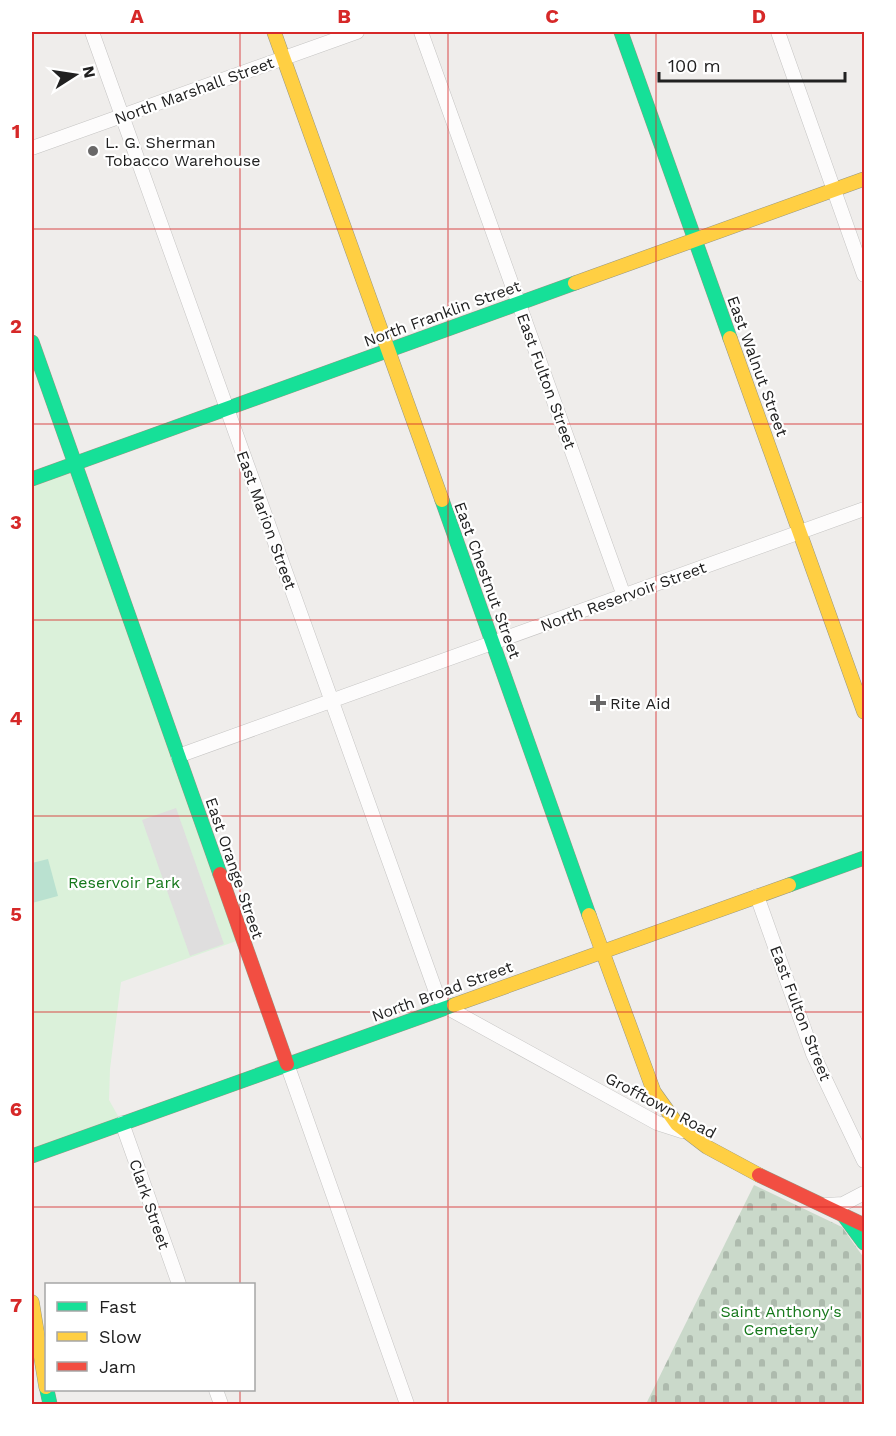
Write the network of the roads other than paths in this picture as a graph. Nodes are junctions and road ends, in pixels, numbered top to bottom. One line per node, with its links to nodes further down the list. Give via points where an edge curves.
1 (92, 32): 8 (street, East Marion Street)
2 (274, 32): 7 (main road, East Chestnut Street)
3 (357, 32): 7 (street, North Marshall Street)
4 (421, 32): 14 (street, East Fulton Street)
5 (621, 32): 12 (main road, East Walnut Street)
6 (778, 32): 11 (street)
7 (283, 58): 8 (street, North Marshall Street); 16 (main road, East Chestnut Street)
8 (122, 116): 9 (street, North Marshall Street); 17 (street, East Marion Street)
9 (32, 148)
10 (864, 179): 11 (main road, North Franklin Street)
11 (835, 190): 12 (main road, North Franklin Street); 13 (street)
12 (696, 240): 14 (main road, North Franklin Street); 21 (main road, East Walnut Street)
13 (864, 275)
14 (519, 303): 16 (main road, North Franklin Street); 22 (street, East Fulton Street)
15 (32, 342): 18 (main road, East Orange Street)
16 (388, 350): 17 (main road, North Franklin Street); 23 (main road, East Chestnut Street)
17 (227, 408): 18 (main road, North Franklin Street); 24 (street, East Marion Street)
18 (74, 463): 19 (main road, North Franklin Street); 26 (main road, East Orange Street)
19 (32, 478)
20 (864, 509): 21 (street, North Reservoir Street)
21 (800, 532): 22 (street, North Reservoir Street); 25 (main road, East Walnut Street)
22 (624, 596): 23 (street, North Reservoir Street)
23 (493, 643): 24 (street, North Reservoir Street); 29 (main road, East Chestnut Street)
24 (332, 701): 26 (street, North Reservoir Street); 30 (street, East Marion Street, via 435,987)
25 (864, 712)
26 (178, 756): 31 (main road, East Orange Street)
27 (864, 858): 28 (main road, North Broad Street)
28 (757, 896): 29 (main road, North Broad Street); 35 (street, East Fulton Street, via 813,1054)
29 (602, 952): 30 (main road, North Broad Street); 33 (main road, East Chestnut Street, via 654,1092)
30 (446, 1008): 31 (main road, North Broad Street); 33 (street, Grofftown Road, via 657,1122)
31 (287, 1064): 32 (main road, North Broad Street); 44 (street, East Orange Street)
32 (122, 1123): 34 (main road, North Broad Street); 41 (street, Clark Street)
33 (685, 1132): 37 (main road, Grofftown Road, via 723,1156)
34 (32, 1156)
35 (864, 1161)
36 (864, 1193): 37 (street, via 843,1204)
37 (821, 1205): 38 (main road, Grofftown Road)
38 (844, 1216): 39 (main road, Grofftown Road); 40 (main road)
39 (864, 1225)
40 (864, 1243)
41 (179, 1283)
42 (32, 1302): 43 (main road)
43 (45, 1377)
44 (407, 1404)

